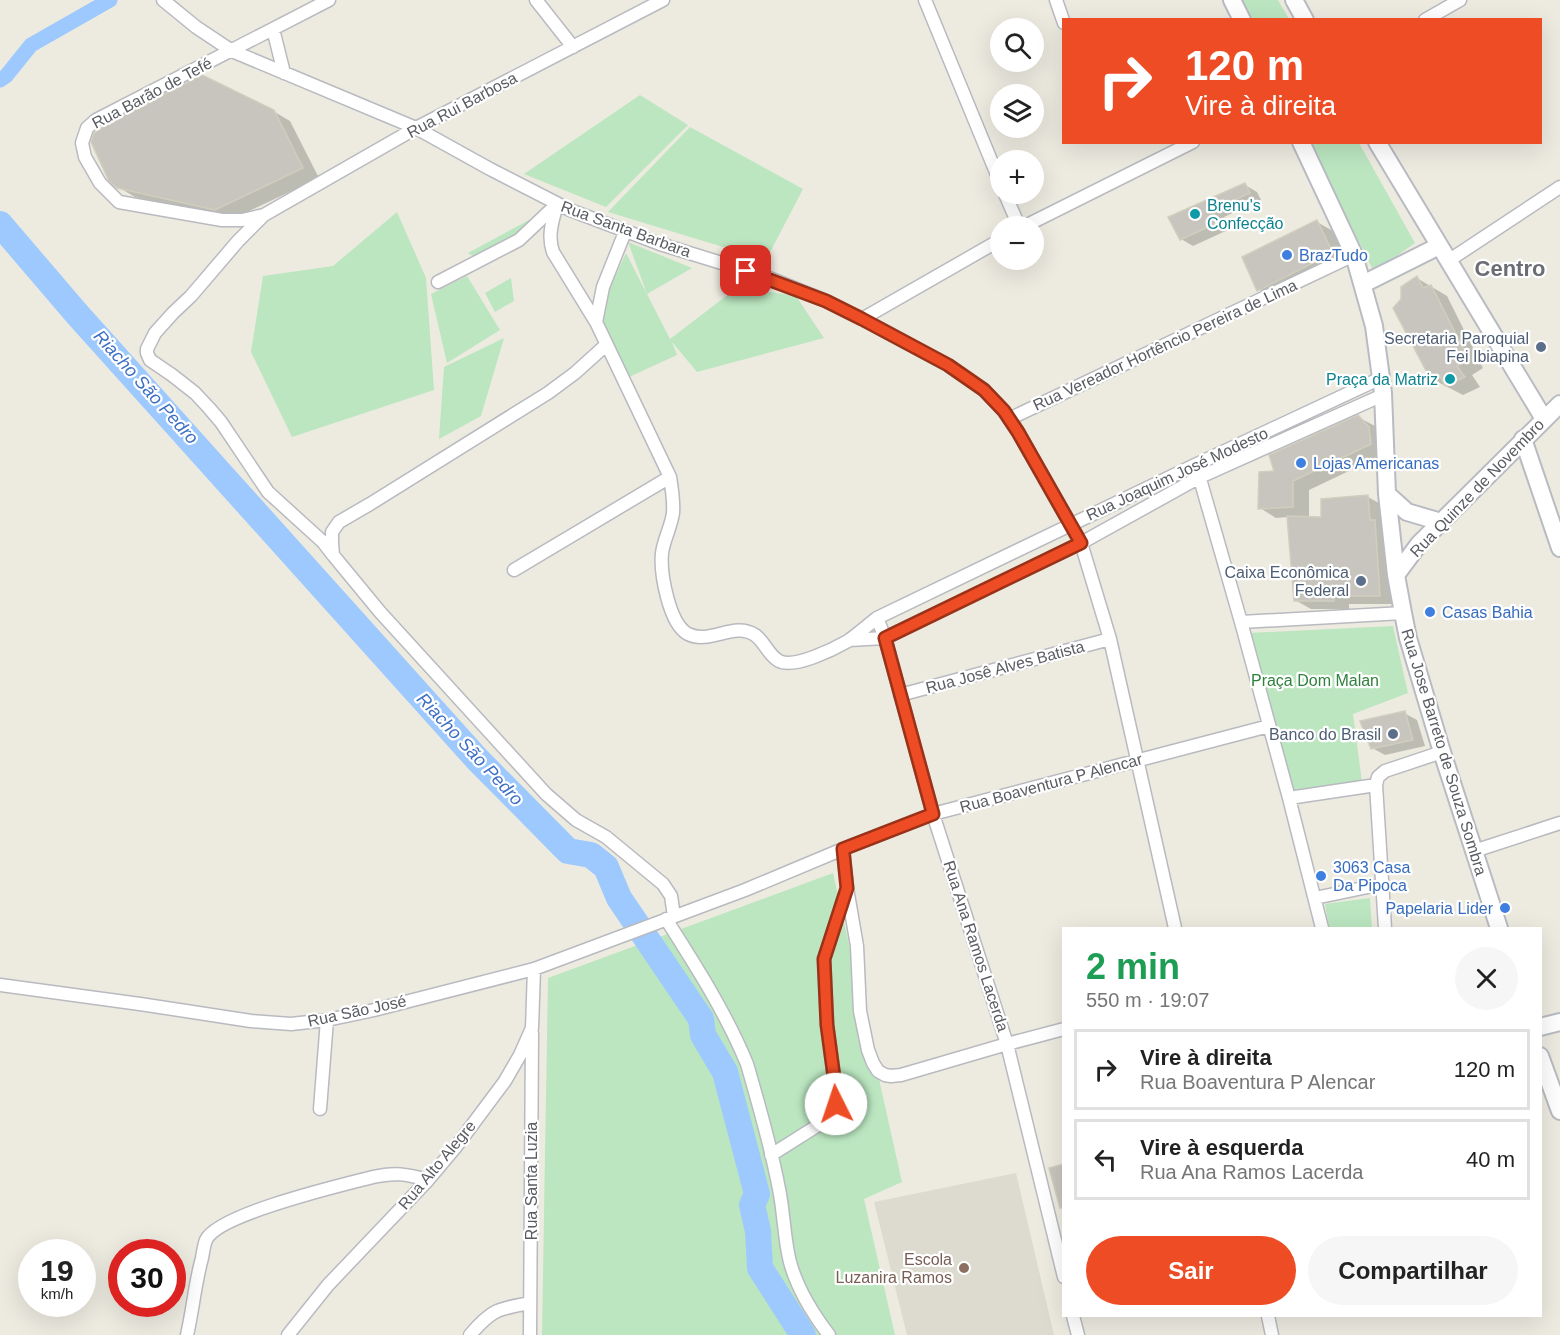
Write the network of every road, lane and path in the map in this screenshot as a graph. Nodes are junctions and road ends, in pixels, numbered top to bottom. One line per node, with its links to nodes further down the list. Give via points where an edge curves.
1 (163, 0): 16 (street, Rua Santa Barbara)
2 (329, 0): 14 (street, Rua Barão de Tefé)
3 (536, 0): 15 (street)
4 (663, 0): 15 (street, Rua Rui Barbosa)
5 (925, 0): 22 (street)
6 (1056, 0): 10 (street)
7 (1232, 0): 11 (main road)
8 (1294, 0): 12 (main road)
9 (1460, 0): 13 (street)
10 (1062, 18)
11 (1241, 18)
12 (1304, 18)
13 (1428, 18)
14 (273, 29): 16 (street, Rua Barão de Tefé); 17 (street)
15 (573, 47): 18 (street, Rua Rui Barbosa)
16 (232, 51): 17 (street, Rua Santa Barbara); 25 (street, Rua Barão de Tefé, via 96,120 87,128 82,143 85,157 100,183 118,202 222,220)
17 (284, 73): 18 (street, Rua Santa Barbara)
18 (416, 128): 24 (street, Rua Santa Barbara); 25 (street, Rua Rui Barbosa)
19 (1189, 144): 26 (street)
20 (1302, 144): 30 (main road, Rua Jose Barreto de Souza Sombra)
21 (1378, 144): 29 (main road)
22 (990, 158)
23 (1560, 187): 31 (street)
24 (557, 204): 27 (street, Rua Santa Barbara); 32 (street, via 519,240); 35 (street, via 550,243)
25 (264, 215): 50 (street, via 162,325 147,353 150,360 188,387 209,408 268,492)
26 (1044, 216)
27 (625, 232): 34 (street, Rua Santa Barbara, via 767,278); 35 (street, via 603,287)
28 (990, 246): 34 (street)
29 (1438, 246): 31 (main road); 33 (main road)
30 (1354, 255): 33 (main road, Rua Jose Barreto de Souza Sombra); 40 (street, Rua Vereador Hortêncio Pereira de Lima)
31 (1448, 261): 41 (main road)
32 (438, 282)
33 (1363, 284): 37 (main road, Rua Jose Barreto de Souza Sombra)
34 (862, 319): 40 (street, Rua Santa Barbara, via 948,365 984,390)
35 (596, 322): 36 (street)
36 (606, 345): 44 (street); 50 (street, via 548,393 339,522 332,532)
37 (1381, 378): 38 (main road, Rua Jose Barreto de Souza Sombra); 43 (street, Rua Joaquim José Modesto)
38 (1383, 395): 43 (street, Rua Joaquim José Modesto); 45 (main road, Rua Jose Barreto de Souza Sombra)
39 (1560, 404): 41 (main road, Rua Quinze de Novembro)
40 (1009, 419): 47 (street, Rua Santa Barbara)
41 (1544, 419): 42 (main road, Rua Quinze de Novembro)
42 (1523, 439): 46 (main road, Rua Quinze de Novembro); 49 (main road)
43 (1198, 471): 47 (street, Rua Joaquim José Modesto); 48 (street, Rua Joaquim José Modesto); 57 (street)
44 (670, 477): 51 (street); 60 (street, via 673,512 662,554 666,590 678,625 688,634 701,636 740,629 752,632 781,663 816,656)
45 (1387, 494): 46 (main road, via 1407,512); 52 (main road, Rua Jose Barreto de Souza Sombra)
46 (1441, 522): 52 (main road, Rua Quinze de Novembro)
47 (1071, 524): 48 (street, Rua Santa Barbara); 53 (street, Rua Joaquim José Modesto)
48 (1081, 543): 54 (street, Rua Joaquim José Modesto); 59 (street, Rua Santa Barbara)
49 (1560, 548)
50 (333, 555): 74 (street, via 546,794 663,884 671,896)
51 (514, 570)
52 (1396, 575): 55 (main road, Rua Jose Barreto de Souza Sombra)
53 (939, 588): 54 (street); 56 (street, Rua Joaquim José Modesto)
54 (948, 607): 58 (street, Rua Joaquim José Modesto)
55 (1403, 613): 57 (street); 63 (main road, Rua Jose Barreto de Souza Sombra)
56 (877, 618): 58 (street, Rua Ana Ramos Lacerda); 60 (street, Rua Joaquim José Modesto)
57 (1242, 622): 62 (street)
58 (885, 638): 60 (street); 61 (street, Rua Ana Ramos Lacerda)
59 (1110, 639): 61 (street, Rua Josê Alves Batista); 64 (street, Rua Santa Barbara)
60 (849, 640)
61 (900, 695): 67 (street, Rua Ana Ramos Lacerda)
62 (1269, 726): 64 (street, Rua Boaventura P Alencar); 66 (street)
63 (1442, 752): 65 (street, via 1384,771); 70 (main road, Rua Jose Barreto de Souza Sombra)
64 (1138, 760): 67 (street, Rua Boaventura P Alencar); 75 (street, Rua Santa Barbara)
65 (1376, 785): 66 (street); 71 (street)
66 (1289, 798): 73 (street)
67 (933, 814): 69 (street, Rua Boaventura P Alencar); 87 (street, Rua Ana Ramos Lacerda)
68 (1560, 824): 70 (street)
69 (843, 849): 72 (street); 74 (street, Rua Boaventura P Alencar)
70 (1474, 851): 78 (main road, Rua Jose Barreto de Souza Sombra)
71 (1382, 884): 73 (street); 77 (street)
72 (847, 888): 87 (street, via 857,946 863,1032 879,1071 901,1075); 91 (street, via 824,959 836,1104 828,1119)
73 (1315, 898): 76 (street)
74 (670, 918): 79 (street, Rua Boaventura P Alencar); 91 (street, via 740,1047)
75 (1175, 927)
76 (1322, 927)
77 (1385, 927)
78 (1499, 927)
79 (635, 931): 80 (street, Rua São José)
80 (534, 969): 82 (street, Rua São José); 85 (street, Rua Alto Alegre)
81 (0, 985): 82 (street, Rua São José, via 251,1021 291,1024)
82 (327, 1020): 89 (street)
83 (1560, 1022): 84 (main road)
84 (1542, 1026)
85 (532, 1028): 92 (street, Rua Alto Alegre, via 505,1081); 94 (street, Rua Santa Luzia)
86 (1062, 1030): 87 (street)
87 (1007, 1044): 93 (street, Rua Ana Ramos Lacerda)
88 (1542, 1062): 90 (main road)
89 (320, 1109)
90 (1560, 1111)
91 (771, 1155): 101 (street, via 790,1264)
92 (428, 1180): 97 (street, via 391,1173 373,1177 257,1210 218,1227 207,1239); 98 (street, Rua Alto Alegre, via 328,1285)
93 (1062, 1273)
94 (530, 1303): 99 (street, via 493,1312); 100 (street, Rua Santa Luzia)
95 (1073, 1317): 102 (street)
96 (1268, 1317): 103 (street)
97 (187, 1335)
98 (288, 1335)
99 (470, 1335)
100 (530, 1335)
101 (830, 1335)
102 (1078, 1335)
103 (1272, 1335)

